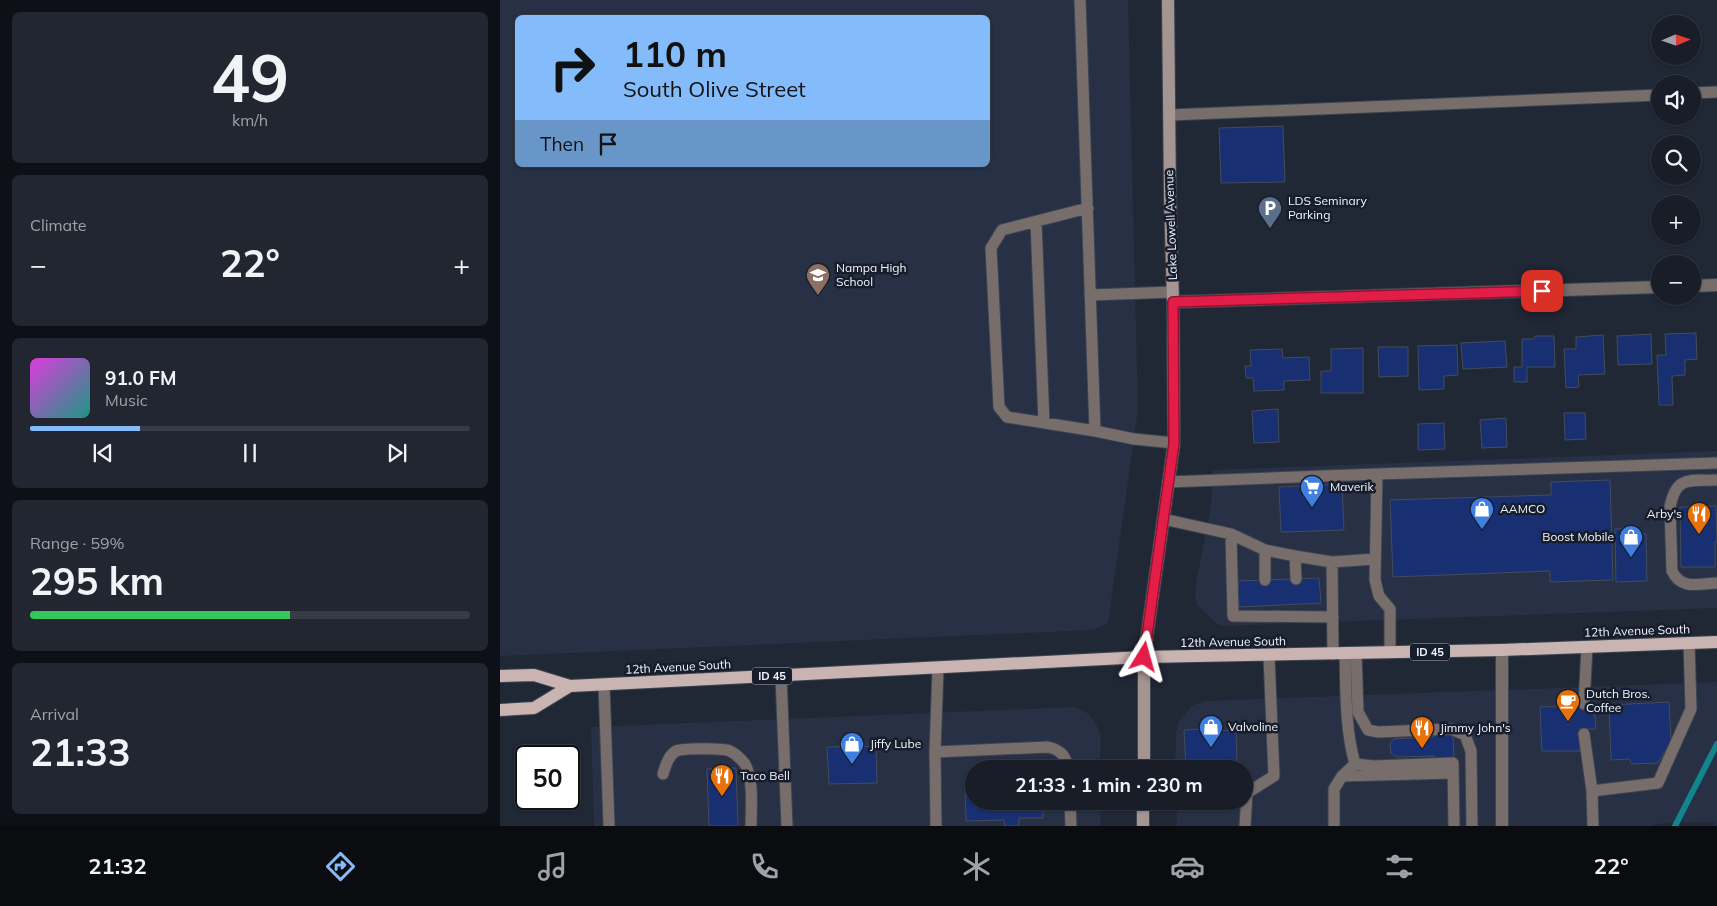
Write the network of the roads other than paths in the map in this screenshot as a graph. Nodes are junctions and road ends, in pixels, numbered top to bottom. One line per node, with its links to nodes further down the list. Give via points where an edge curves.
1 (1080, 0): 7 (lane)
2 (1168, 0): 6 (main road, Lake Lowell Avenue)
3 (1717, 92): 4 (lane)
4 (1701, 93)
5 (1651, 95): 6 (lane)
6 (1170, 115): 13 (main road, Lake Lowell Avenue)
7 (1088, 208): 8 (lane); 12 (lane)
8 (1036, 222): 14 (lane); 14 (lane, via 1002,230 991,248 999,407 1007,417)
9 (1717, 285): 10 (street)
10 (1701, 286)
11 (1651, 287): 13 (street)
12 (1090, 295): 13 (lane); 15 (lane)
13 (1173, 297): 16 (main road, Lake Lowell Avenue)
14 (1044, 423): 15 (lane)
15 (1095, 430): 16 (lane, via 1134,440)
16 (1174, 443): 22 (main road, Lake Lowell Avenue)
17 (1698, 464): 18 (lane); 19 (lane); 20 (lane)
18 (1717, 464)
19 (1377, 474): 22 (lane); 27 (lane)
20 (1698, 480): 21 (lane); 31 (lane, via 1685,481 1676,487 1672,497 1672,571 1676,579 1685,584)
21 (1717, 480)
22 (1168, 482): 23 (main road, Lake Lowell Avenue)
23 (1163, 519): 24 (lane); 42 (main road, Lake Lowell Avenue)
24 (1231, 534): 25 (lane); 33 (lane, via 1232,616 1266,611)
25 (1265, 550): 26 (lane); 30 (lane)
26 (1295, 556): 28 (lane); 29 (lane)
27 (1376, 559): 28 (lane); 39 (lane, via 1378,596 1390,609)
28 (1332, 562): 34 (lane)
29 (1296, 579)
30 (1265, 580)
31 (1717, 583)
32 (1297, 604): 33 (lane)
33 (1297, 616): 34 (lane)
34 (1333, 617): 40 (lane)
35 (1717, 642): 36 (main road, 12th Avenue South / ID 45)
36 (1689, 643): 37 (main road, 12th Avenue South / ID 45); 58 (lane, via 1692,709 1658,783)
37 (1587, 646): 38 (main road, 12th Avenue South / ID 45); 48 (lane)
38 (1502, 650): 39 (main road, 12th Avenue South / ID 45); 71 (street)
39 (1390, 652): 40 (main road, 12th Avenue South / ID 45)
40 (1345, 654): 41 (main road, 12th Avenue South / ID 45); 54 (lane, via 1347,709); 70 (lane, via 1358,712 1368,730 1451,729 1465,735 1471,750)
41 (1269, 656): 42 (main road, 12th Avenue South / ID 45); 67 (lane, via 1274,776 1247,793)
42 (1144, 657): 43 (main road, 12th Avenue South / ID 45); 53 (main road, Lake Lowell Avenue)
43 (938, 668): 45 (main road, 12th Avenue South / ID 45); 51 (lane)
44 (500, 676): 47 (main road, 12th Avenue South / ID 45, via 534,674)
45 (782, 676): 46 (main road, 12th Avenue South / ID 45); 63 (lane)
46 (604, 684): 47 (main road, 12th Avenue South / ID 45); 61 (lane)
47 (570, 686): 49 (main road, 12th Avenue South / ID 45, via 534,708)
48 (1584, 704)
49 (500, 710)
50 (1584, 734): 58 (lane)
51 (935, 752): 52 (lane, via 1048,747 1057,749); 64 (lane)
52 (1065, 760)
53 (1144, 760)
54 (1355, 764): 55 (lane, via 1453,763); 57 (lane)
55 (1454, 773): 57 (lane); 69 (lane)
56 (663, 774): 62 (lane, via 670,756 678,750 729,750 736,754 749,778)
57 (1342, 776): 68 (lane, via 1334,789)
58 (1592, 791): 72 (lane)
59 (1070, 810): 65 (lane)
60 (1144, 810): 66 (main road)
61 (609, 826)
62 (751, 826)
63 (787, 826)
64 (936, 826)
65 (1071, 826)
66 (1143, 826)
67 (1245, 826)
68 (1334, 826)
69 (1454, 826)
70 (1472, 826)
71 (1502, 826)
72 (1594, 826)

